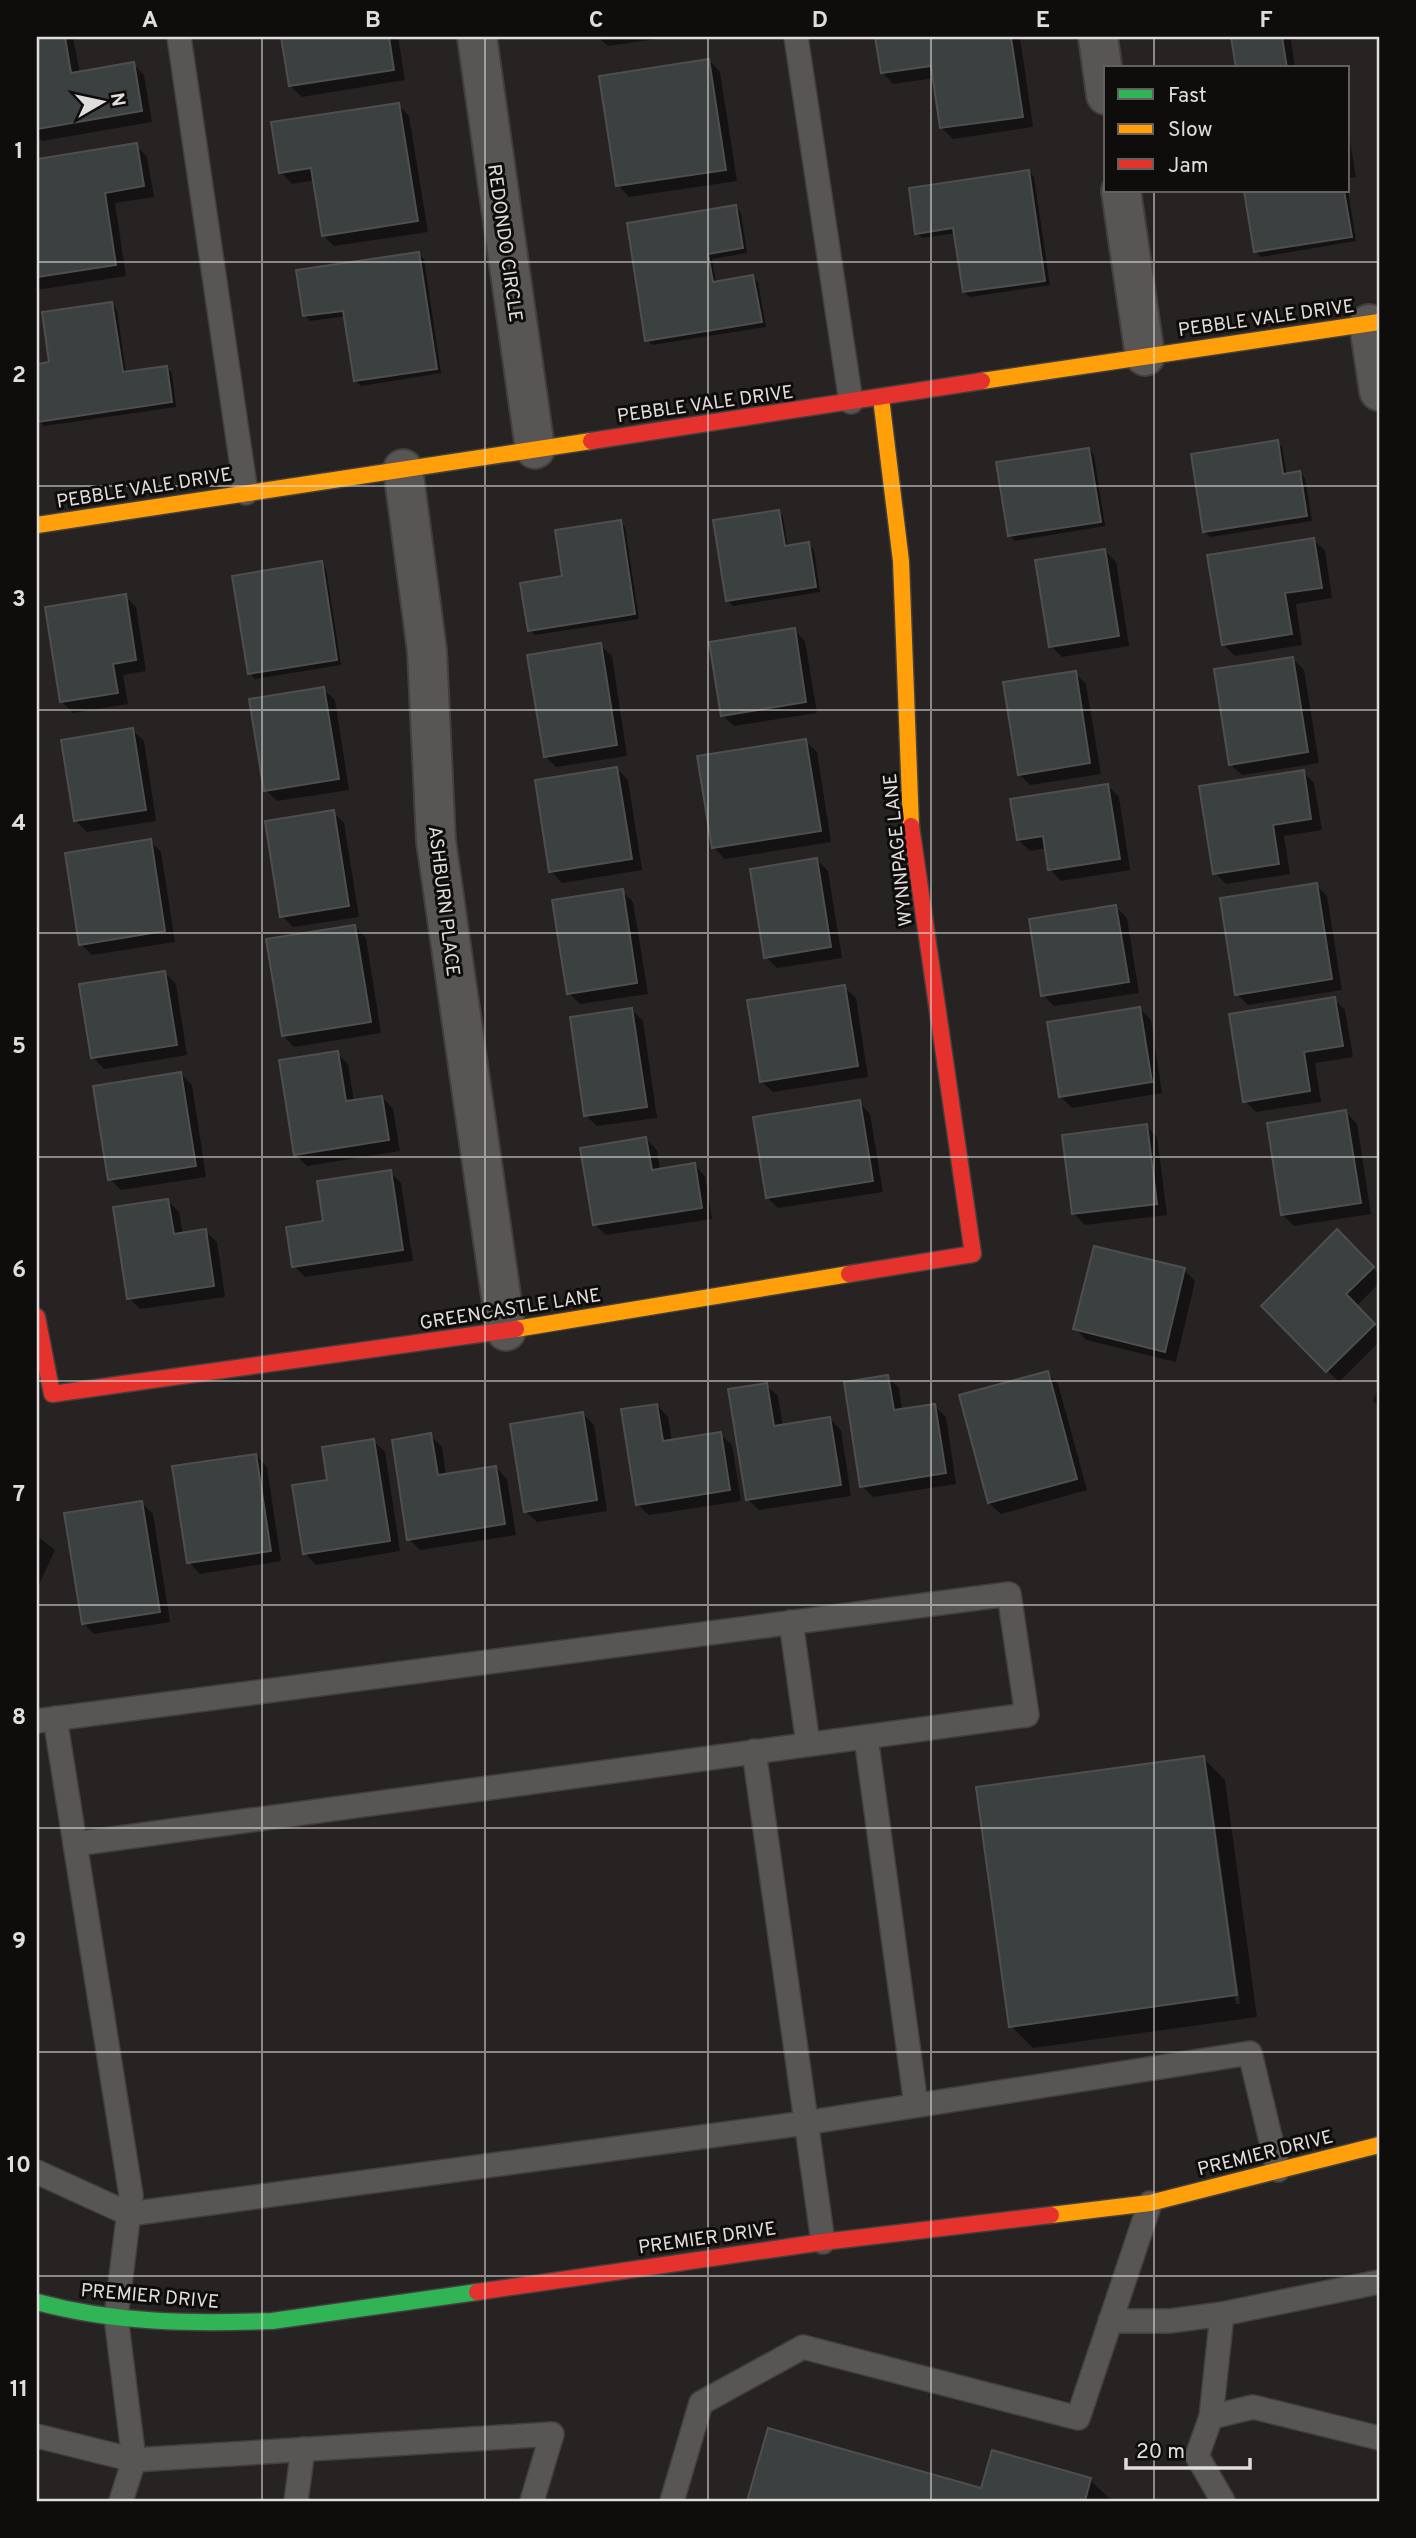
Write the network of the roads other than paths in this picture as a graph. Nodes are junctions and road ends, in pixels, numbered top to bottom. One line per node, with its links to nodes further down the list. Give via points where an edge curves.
1 (179, 37): 14 (lane)
2 (477, 37): 12 (street, REDONDO CIRCLE)
3 (796, 37): 11 (lane)
4 (1098, 37): 5 (street)
5 (1104, 80)
6 (1121, 192): 8 (street)
7 (1374, 323): 8 (street, PEBBLE VALE DRIVE); 9 (street)
8 (1145, 356): 10 (street, PEBBLE VALE DRIVE)
9 (1379, 391)
10 (881, 398): 11 (street, PEBBLE VALE DRIVE); 16 (street, WYNNPAGE LANE, via 901,561 910,821)
11 (851, 402): 12 (street, PEBBLE VALE DRIVE)
12 (535, 449): 13 (street, PEBBLE VALE DRIVE)
13 (403, 469): 14 (street, PEBBLE VALE DRIVE); 18 (street, ASHBURN PLACE, via 427,651 436,841)
14 (246, 493): 15 (street, PEBBLE VALE DRIVE)
15 (37, 525)
16 (973, 1254): 18 (street, GREENCASTLE LANE)
17 (37, 1317): 18 (street, GREENCASTLE LANE, via 52,1394)
18 (506, 1331)
19 (791, 1622): 20 (lane); 21 (lane, via 1009,1594 1027,1715); 22 (lane)
20 (46, 1719): 24 (lane)
21 (866, 1737): 22 (lane); 25 (lane)
22 (807, 1744): 23 (lane)
23 (754, 1751): 24 (lane); 26 (lane)
24 (75, 1844): 31 (lane, via 131,2195)
25 (916, 2105): 26 (lane); 28 (lane, via 1250,2053)
26 (805, 2123): 31 (lane); 32 (lane)
27 (1379, 2145): 28 (street, PREMIER DRIVE)
28 (1278, 2170): 30 (street, PREMIER DRIVE)
29 (37, 2172): 31 (lane)
30 (1150, 2203): 32 (street, PREMIER DRIVE); 37 (lane)
31 (129, 2214): 36 (lane)
32 (823, 2242): 36 (street, PREMIER DRIVE, via 272,2321 201,2323)
33 (1379, 2282): 35 (lane)
34 (37, 2302): 36 (street, PREMIER DRIVE)
35 (1222, 2314): 37 (lane, via 1170,2321); 38 (lane)
36 (116, 2317): 42 (lane)
37 (1110, 2321): 46 (lane, via 1078,2418 803,2347 701,2403)
38 (1211, 2417): 40 (lane, via 1253,2407); 47 (lane, via 1197,2456)
39 (37, 2436): 42 (lane)
40 (1379, 2438)
41 (303, 2449): 42 (lane); 44 (lane); 45 (lane, via 552,2434)
42 (134, 2460): 43 (lane)
43 (121, 2501)
44 (296, 2501)
45 (532, 2501)
46 (672, 2501)
47 (1223, 2501)

